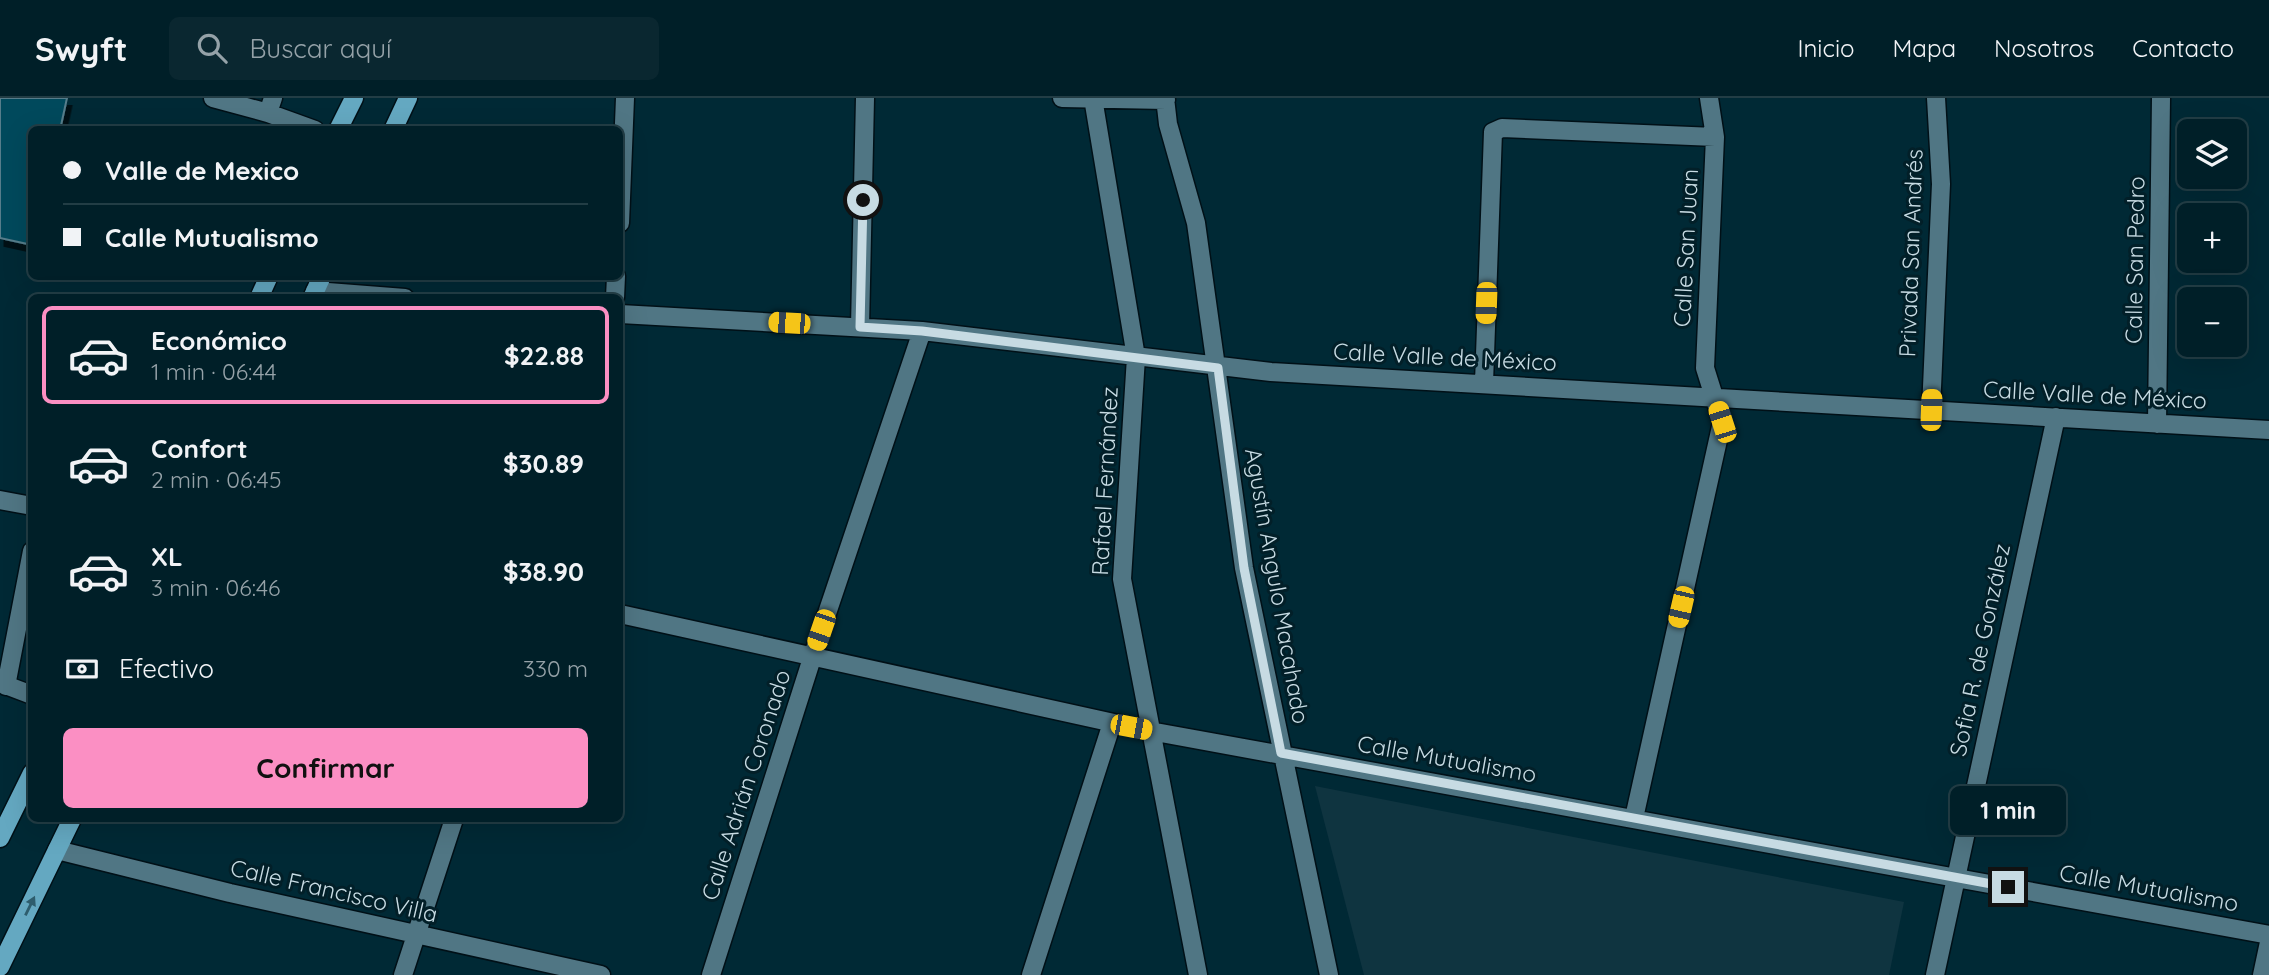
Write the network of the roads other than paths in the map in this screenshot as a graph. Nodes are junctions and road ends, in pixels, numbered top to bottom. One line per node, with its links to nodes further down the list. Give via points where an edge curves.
1 (213, 98): 12 (street)
2 (354, 98): 14 (main road)
3 (408, 98): 15 (main road)
4 (625, 98): 17 (street)
5 (864, 98): 21 (street)
6 (1062, 98): 10 (street)
7 (1709, 98): 16 (street, Calle San Juan)
8 (1936, 98): 27 (street, Privada San Andrés, via 1941,184)
9 (2161, 98): 29 (street, Calle San Pedro)
10 (1093, 99): 11 (street); 23 (street, Rafael Fernández)
11 (1166, 99): 24 (street, Agustín Angulo Macahado, via 1168,124 1196,223)
12 (270, 105): 13 (street)
13 (308, 126)
14 (340, 126)
15 (395, 126)
16 (1715, 136): 25 (street, via 1502,128 1493,132); 26 (street, Calle San Juan, via 1704,368)
17 (623, 148)
18 (316, 288): 19 (street)
19 (369, 294)
20 (623, 314): 21 (street, Calle Valle de México)
21 (860, 327): 22 (street, Calle Valle de México)
22 (922, 331): 23 (street, Calle Valle de México); 35 (street, Calle Adrián Coronado)
23 (1136, 357): 24 (street, Calle Valle de México); 39 (street, Rafael Fernández, via 1122,579)
24 (1218, 368): 25 (street, Calle Valle de México); 40 (street, Agustín Angulo Macahado, via 1244,568)
25 (1484, 383): 26 (street, Calle Valle de México)
26 (1714, 399): 27 (street, Calle Valle de México); 42 (street, Calle San Juan, via 1722,422)
27 (1931, 410): 28 (street, Calle Valle de México)
28 (2056, 418): 29 (street, Calle Valle de México); 47 (street, Sofia R. de González)
29 (2157, 424): 30 (street, Calle Valle de México)
30 (2269, 430)
31 (0, 500): 32 (street)
32 (28, 505)
33 (28, 569): 36 (street)
34 (623, 615): 35 (street, Calle Mutualismo)
35 (813, 655): 38 (street, Calle Mutualismo); 54 (street, Calle Adrián Coronado)
36 (3, 685): 37 (street)
37 (28, 694)
38 (1112, 723): 39 (street, Calle Mutualismo); 55 (street)
39 (1150, 731): 40 (street, Calle Mutualismo); 56 (street, Rafael Fernández)
40 (1281, 753): 42 (street, Calle Mutualismo); 57 (street, Agustín Angulo Macahado)
41 (28, 781): 45 (main road)
42 (1634, 818): 47 (street, Calle Mutualismo)
43 (71, 822): 46 (main road)
44 (453, 822): 48 (street)
45 (0, 838)
46 (57, 850): 48 (street, Calle Francisco Villa); 51 (main road, one-way to 46)
47 (1956, 878): 49 (street, Calle Mutualismo); 58 (street, Sofia R. de González)
48 (417, 935): 52 (street); 53 (street, Calle Francisco Villa)
49 (2269, 935)
50 (2269, 943): 59 (street)
51 (0, 967)
52 (403, 975)
53 (601, 975)
54 (711, 975)
55 (1031, 975)
56 (1198, 975)
57 (1329, 975)
58 (1935, 975)
59 (2262, 975)

